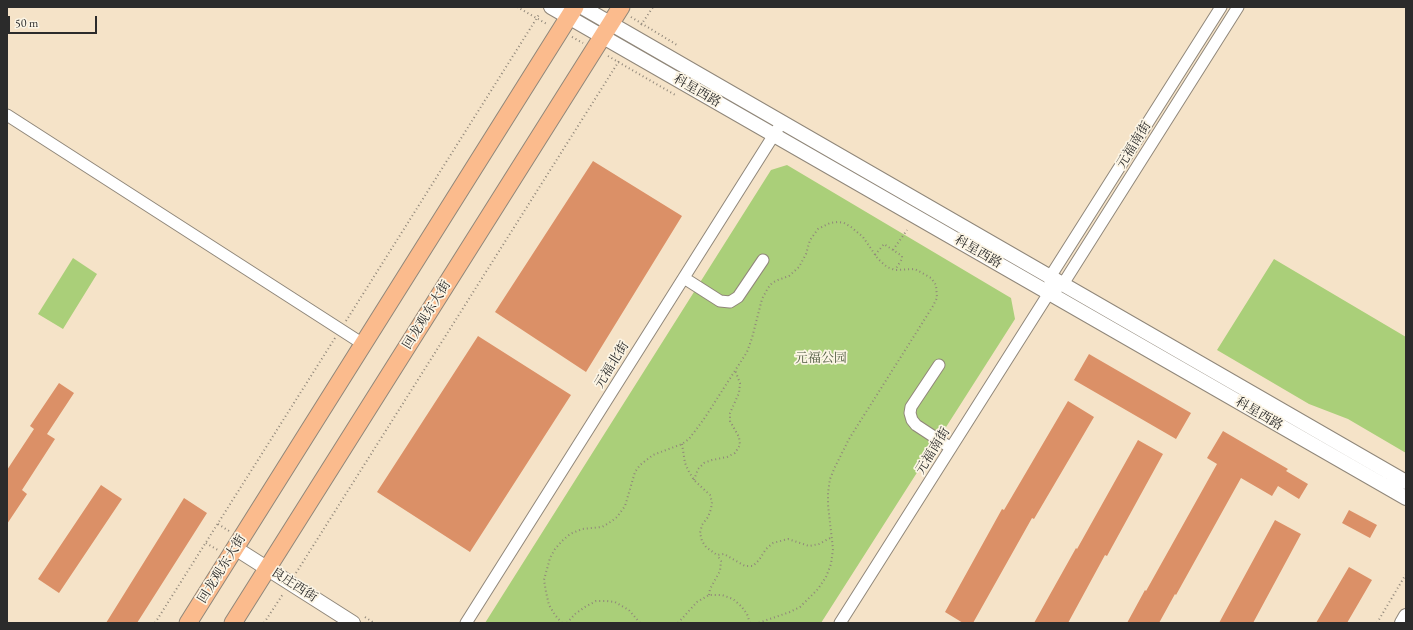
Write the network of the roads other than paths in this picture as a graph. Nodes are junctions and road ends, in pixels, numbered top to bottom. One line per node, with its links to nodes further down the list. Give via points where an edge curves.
1 (582, 7): 6 (street, 科星西路)
2 (1221, 7): 11 (street, 元福南街)
3 (1238, 7): 13 (street, 元福南街)
4 (546, 10): 5 (street, 科星西路)
5 (572, 12): 6 (street, 科星西路); 15 (main road, 回龙观东大街)
6 (613, 19): 8 (street, 科星西路); 9 (street, 科星西路); 21 (main road, 回龙观东大街)
7 (7, 115): 15 (street)
8 (782, 122): 9 (street, 元福北街); 11 (street, 科星西路)
9 (774, 135): 12 (street, 元福北街); 14 (street, 科星西路)
10 (764, 260): 12 (street, via 738,297 726,303)
11 (1050, 277): 13 (street, 科星西路); 14 (street, 元福南街)
12 (684, 278): 26 (street, 元福北街)
13 (1063, 284): 14 (street, 元福南街); 18 (street, 科星西路)
14 (1049, 293): 17 (street, 元福南街); 19 (street, 科星西路)
15 (363, 344): 20 (main road, 回龙观东大街)
16 (939, 364): 17 (street, via 911,406 910,413 916,425)
17 (951, 448): 27 (street, 元福南街)
18 (1406, 482)
19 (1406, 498)
20 (235, 548): 21 (street, 良庄西街); 23 (main road, 回龙观东大街)
21 (267, 568): 24 (main road, 回龙观东大街); 25 (street, 良庄西街)
22 (1406, 616): 28 (street)
23 (188, 623)
24 (233, 623)
25 (353, 623)
26 (466, 623)
27 (840, 623)
28 (1402, 623)

